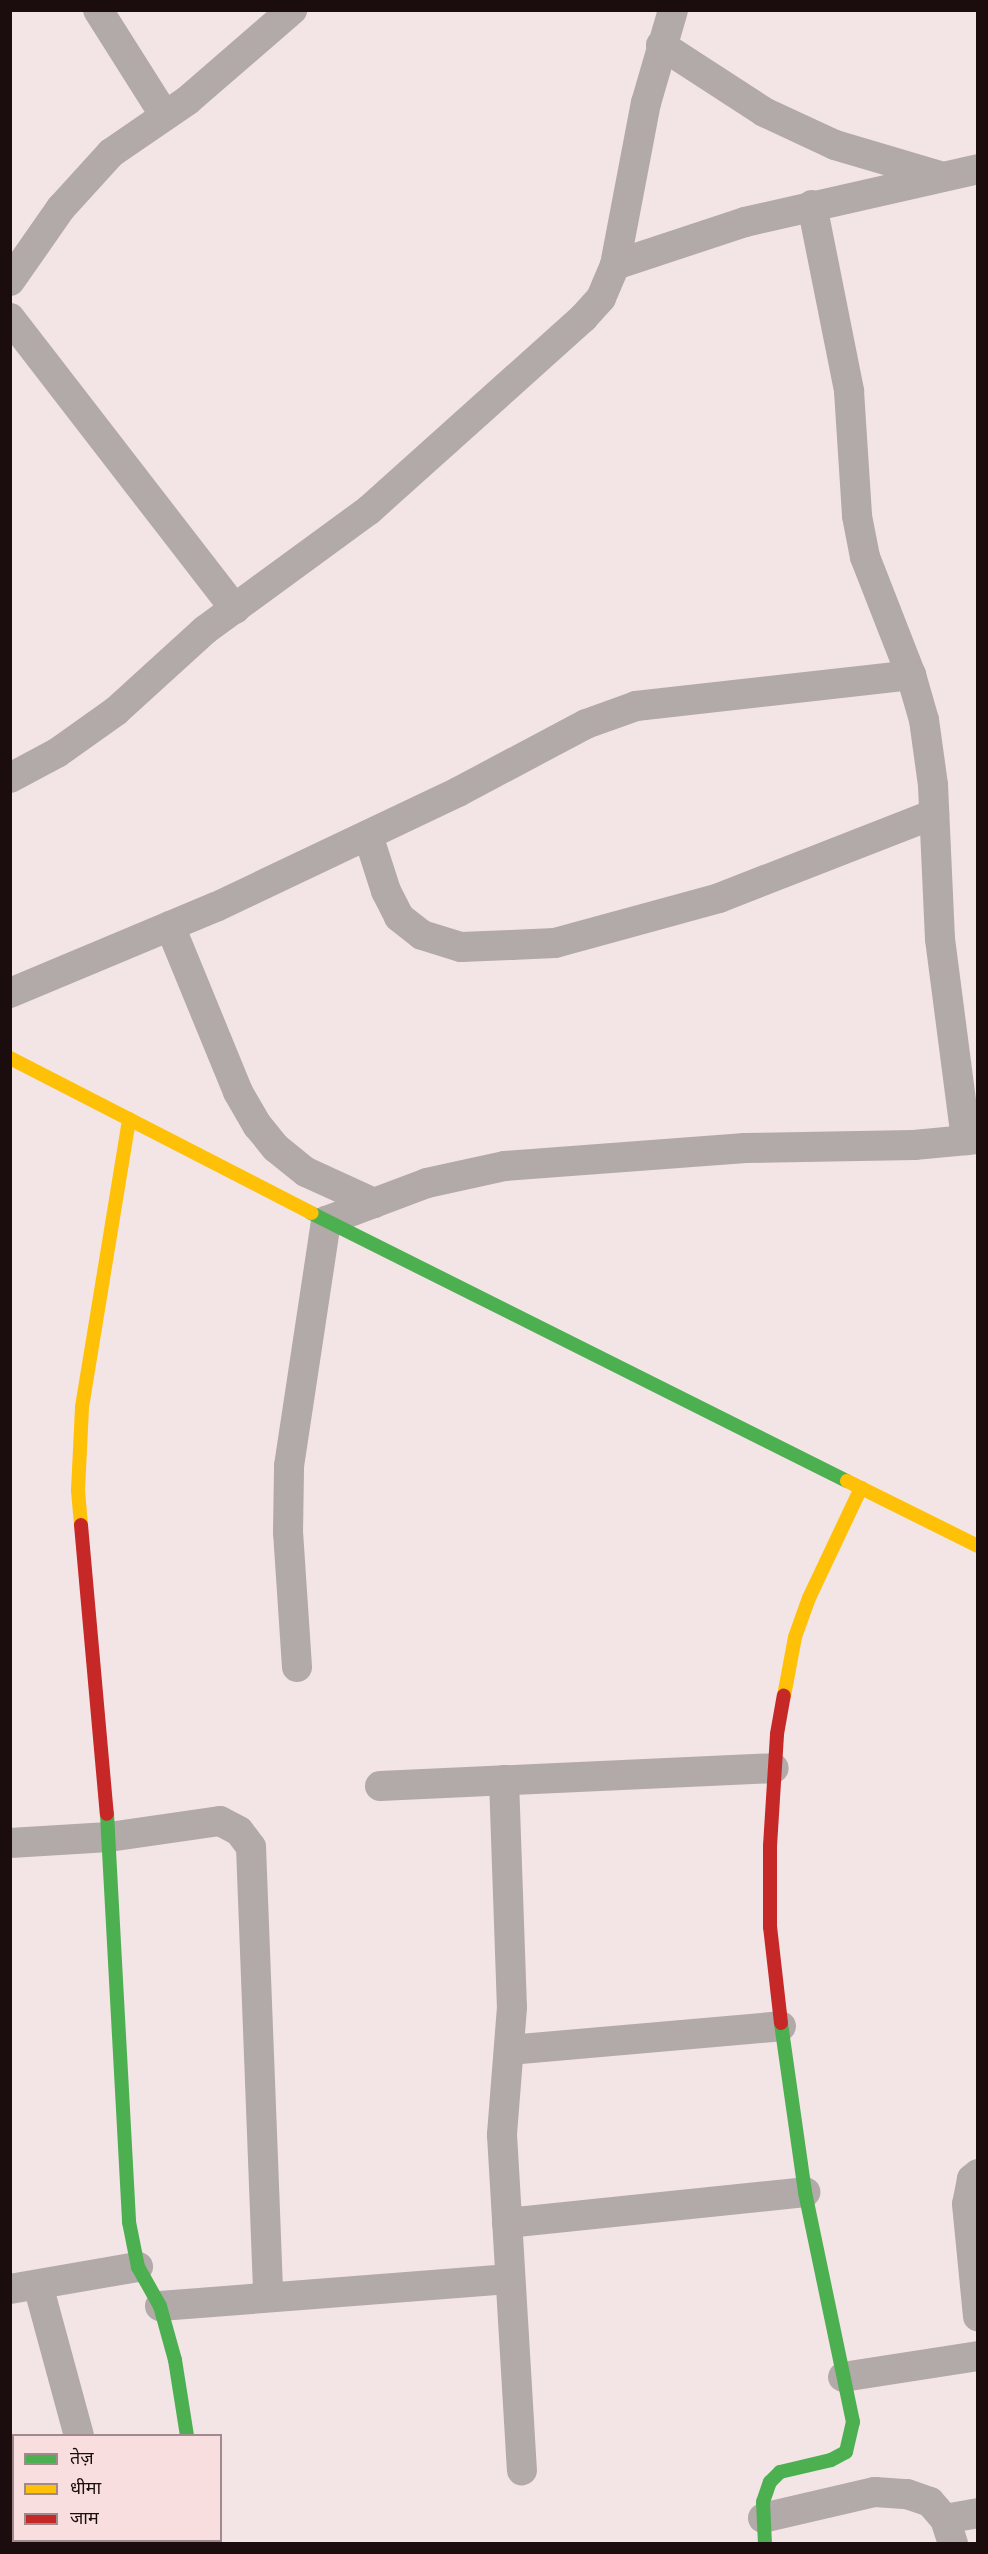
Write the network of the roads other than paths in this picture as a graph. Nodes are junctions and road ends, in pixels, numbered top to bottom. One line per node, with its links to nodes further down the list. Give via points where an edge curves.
1 (98, 10): 5 (street)
2 (292, 10): 5 (street)
3 (674, 10): 4 (street)
4 (661, 45): 7 (street, via 716,84 814,136); 9 (street)
5 (165, 116): 10 (street, via 92,171)
6 (978, 169): 7 (street)
7 (942, 177): 8 (street)
8 (812, 205): 9 (street, via 700,235); 13 (street, via 849,391 857,516 866,557)
9 (615, 265): 12 (street, via 601,298 548,351 369,510)
10 (10, 281)
11 (10, 318): 12 (street)
12 (235, 609): 14 (street, via 157,671 116,711 57,753)
13 (911, 675): 15 (street, via 924,720); 16 (street, via 636,706 586,724)
14 (10, 778)
15 (934, 814): 16 (street, via 719,898 555,943 461,947 422,935 399,917); 21 (street, via 939,939)
16 (368, 835): 17 (street)
17 (170, 926): 18 (street); 22 (street, via 238,1092 258,1126 276,1148 306,1172)
18 (10, 993)
19 (10, 1058): 20 (street)
20 (129, 1119): 23 (street); 30 (street, via 97,1307 78,1467)
21 (972, 1140): 22 (street, via 745,1148 505,1166 427,1183)
22 (374, 1203): 23 (street)
23 (326, 1221): 24 (street); 26 (street, via 289,1466 288,1533)
24 (861, 1488): 25 (street); 27 (street, via 795,1637)
25 (978, 1546)
26 (297, 1667)
27 (774, 1768): 28 (street); 32 (street, via 770,1927)
28 (504, 1780): 29 (street); 33 (street, via 512,2007)
29 (380, 1786)
30 (109, 1837): 31 (street); 37 (street, via 129,2222); 40 (street, via 220,1821 239,1831 251,1847)
31 (10, 1843)
32 (781, 2026): 33 (street); 35 (street)
33 (509, 2050): 36 (street, via 502,2135)
34 (978, 2174): 42 (street, via 972,2179 966,2204)
35 (805, 2192): 36 (street); 44 (street)
36 (507, 2223): 38 (street)
37 (138, 2267): 39 (street); 41 (street)
38 (510, 2279): 40 (street); 47 (street)
39 (24, 2287): 45 (street)
40 (268, 2297): 41 (street)
41 (160, 2306): 46 (street, via 175,2360)
42 (978, 2316)
43 (978, 2356): 44 (street)
44 (843, 2377): 49 (street, via 853,2422 851,2443 846,2452 831,2460 780,2472 770,2482)
45 (78, 2434)
46 (187, 2434)
47 (522, 2470)
48 (978, 2512): 50 (street)
49 (764, 2531): 50 (street, via 875,2492 907,2494 930,2502)
50 (949, 2531)

